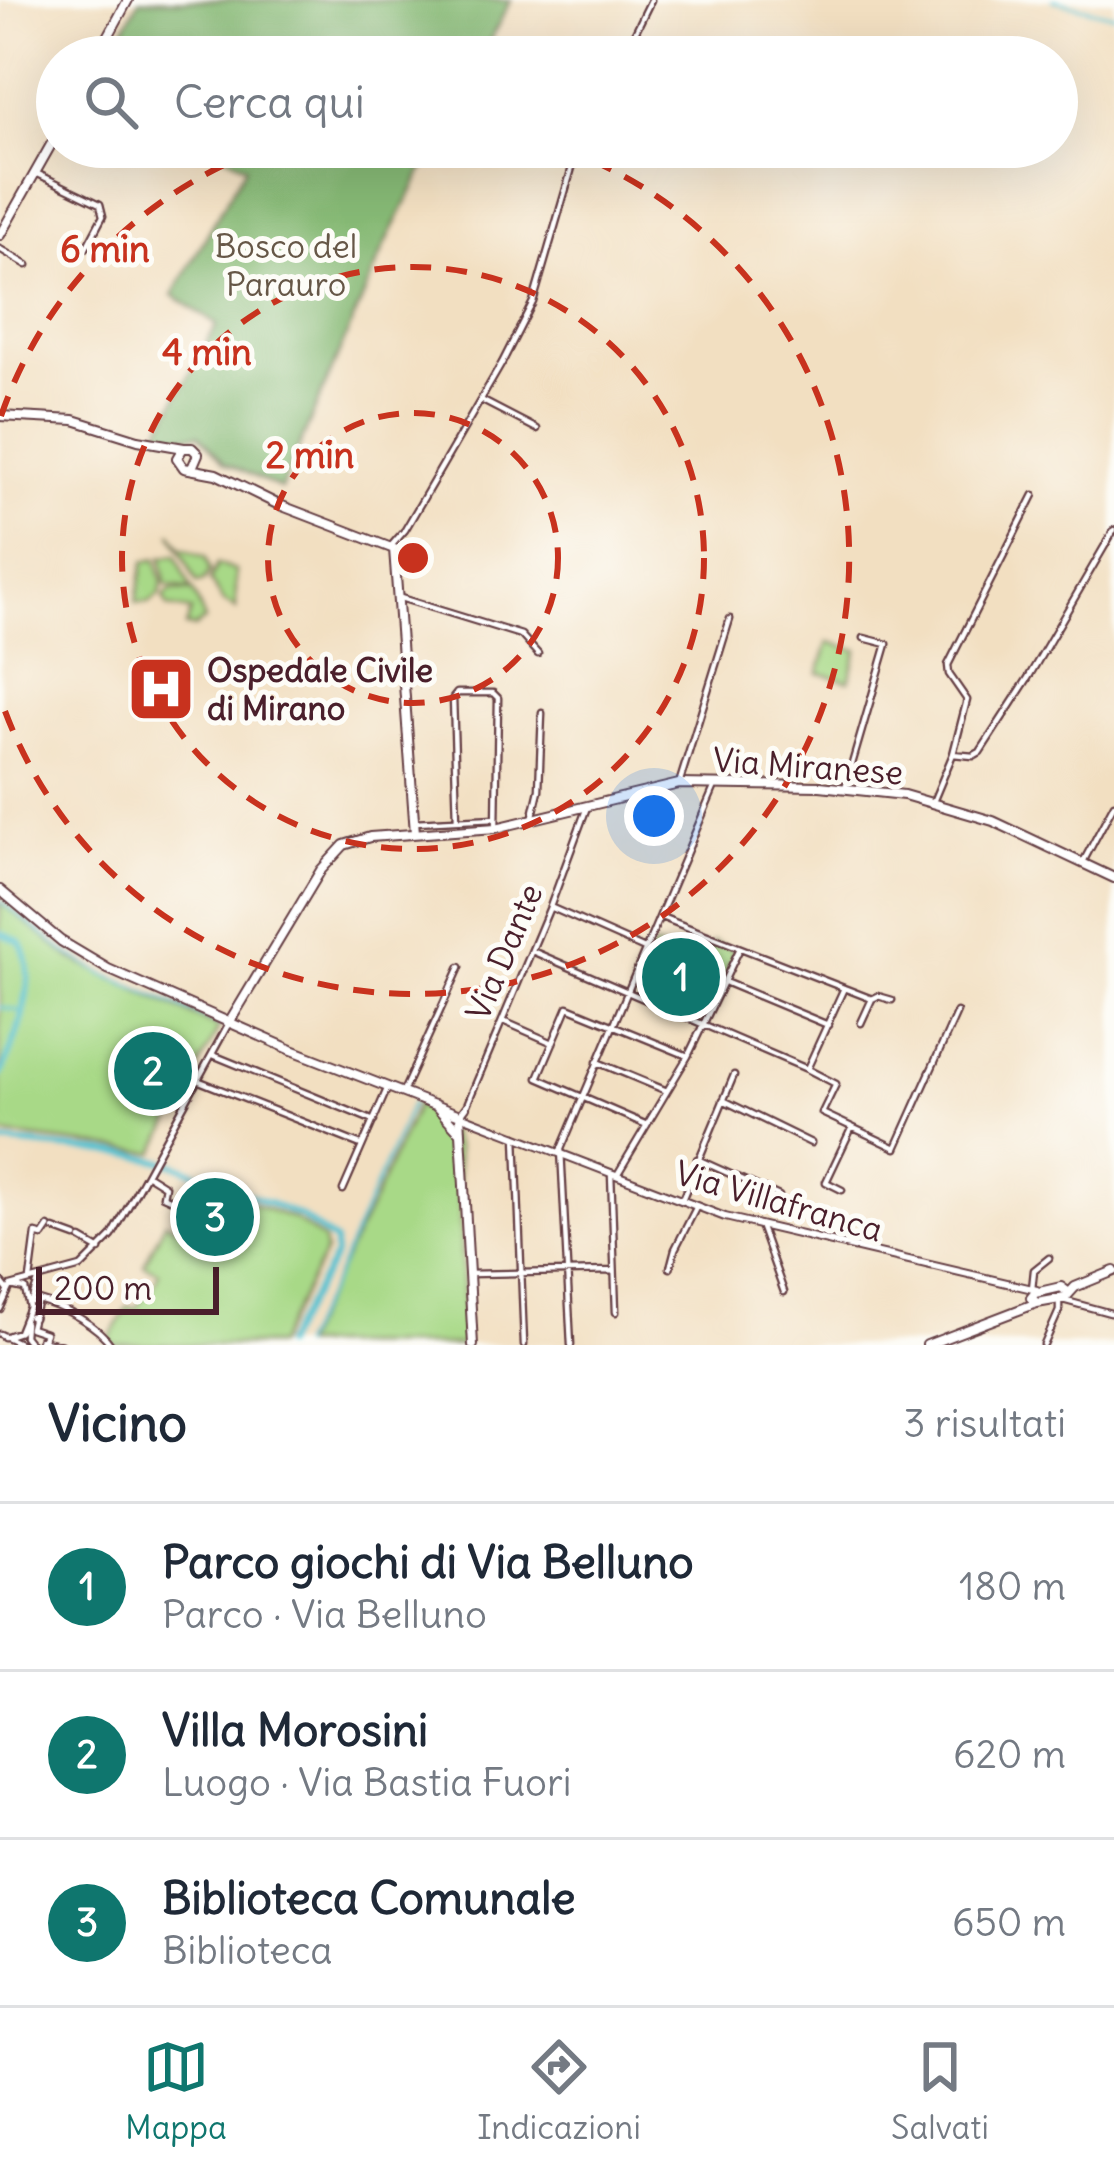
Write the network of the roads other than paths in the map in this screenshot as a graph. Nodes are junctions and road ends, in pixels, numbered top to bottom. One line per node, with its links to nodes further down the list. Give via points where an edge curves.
1 (128, 0): 3 (main road)
2 (651, 0): 4 (street)
3 (109, 36)
4 (633, 36)
5 (39, 168): 7 (main road)
6 (572, 168): 13 (street, via 533,302)
7 (36, 173): 8 (main road); 10 (street, via 100,204 103,216)
8 (4, 217): 9 (main road)
9 (0, 235)
10 (86, 248)
11 (0, 249): 12 (street)
12 (27, 265)
13 (481, 400): 15 (street); 24 (street)
14 (0, 416): 16 (main road, via 74,420)
15 (537, 429)
16 (138, 440): 17 (main road); 19 (main road)
17 (185, 448): 18 (main road); 19 (main road)
18 (198, 454): 20 (main road); 21 (main road)
19 (177, 460): 20 (main road)
20 (192, 468): 21 (main road)
21 (216, 474): 24 (main road)
22 (1034, 495): 30 (street, via 948,664 968,700)
23 (1114, 530): 30 (street, via 978,753)
24 (391, 546): 25 (main road)
25 (396, 597): 28 (street, via 521,635); 39 (main road)
26 (730, 620): 32 (street)
27 (864, 638): 33 (street, via 887,644)
28 (538, 654)
29 (542, 713): 38 (street)
30 (953, 754): 34 (street)
31 (714, 782): 32 (main road, Via Miranese); 33 (main road, Via Miranese); 46 (street)
32 (679, 784): 36 (main road, Via Miranese)
33 (845, 788): 34 (main road, Via Miranese)
34 (933, 802): 42 (main road, Via Miranese)
35 (1114, 804): 42 (street)
36 (586, 807): 38 (main road, Via Miranese); 45 (street, Via Dante)
37 (457, 820): 39 (street, Via Miranese); 40 (street, Via Miranese); 40 (street, via 454,695 493,692)
38 (532, 820): 40 (main road, Via Miranese)
39 (414, 822): 41 (main road)
40 (496, 823): 41 (main road, Via Miranese)
41 (415, 833): 58 (main road, Via Miranese, via 360,838 331,857)
42 (1082, 864): 43 (main road, Via Miranese)
43 (1114, 878)
44 (0, 890): 58 (main road, Via Villafranca, via 84,956)
45 (550, 907): 48 (street); 49 (street, Via Dante)
46 (661, 917): 47 (street); 48 (street)
47 (740, 948): 51 (street); 52 (street)
48 (646, 950): 53 (street)
49 (532, 951): 53 (street); 57 (street, Via Dante)
50 (460, 967): 72 (street)
51 (725, 982): 59 (street); 61 (street)
52 (844, 988): 54 (street); 61 (street)
53 (628, 990): 59 (street); 62 (street)
54 (872, 999): 55 (street); 60 (street)
55 (892, 1000)
56 (957, 1012): 79 (street, via 896,1148)
57 (502, 1021): 63 (street); 76 (street, Via Dante)
58 (229, 1023): 64 (street); 70 (main road, Via Villafranca)
59 (705, 1023): 65 (street); 67 (street)
60 (861, 1023)
61 (828, 1024): 67 (street)
62 (613, 1025): 63 (street, via 568,1007); 65 (street); 66 (street)
63 (553, 1043): 73 (street, via 538,1078)
64 (211, 1054): 69 (street); 77 (street)
65 (688, 1056): 71 (street)
66 (597, 1062): 71 (street); 73 (street)
67 (807, 1069): 79 (street, via 836,1084 822,1113)
68 (734, 1075): 74 (street)
69 (197, 1080): 83 (street); 88 (street)
70 (388, 1087): 72 (main road, Via Villafranca); 77 (street)
71 (667, 1091): 78 (street)
72 (403, 1092): 75 (main road, Via Villafranca)
73 (583, 1097): 78 (street); 85 (street)
74 (723, 1100): 82 (street); 86 (street)
75 (434, 1104): 76 (main road, Via Villafranca); 80 (main road, Via Villafranca)
76 (463, 1111): 80 (main road); 81 (street, Via Villafranca); 84 (main road)
77 (374, 1120): 83 (street)
78 (647, 1125): 87 (street)
79 (852, 1127): 90 (street, via 826,1182)
80 (457, 1129): 84 (main road)
81 (516, 1136): 85 (street, Via Villafranca); 103 (street)
82 (811, 1144)
83 (361, 1145): 89 (street)
84 (463, 1151): 102 (main road)
85 (560, 1153): 87 (street, Via Villafranca); 101 (street)
86 (697, 1159): 91 (street); 93 (street)
87 (614, 1174): 93 (street, Via Villafranca); 99 (street)
88 (148, 1176): 92 (street); 96 (street)
89 (343, 1190)
90 (842, 1190)
91 (779, 1196)
92 (172, 1200)
93 (682, 1200): 94 (street, Via Villafranca)
94 (697, 1206): 95 (street, Via Villafranca); 98 (street)
95 (760, 1225): 108 (street); 109 (street, Via Villafranca)
96 (100, 1250): 104 (street, via 81,1267); 106 (street, via 52,1228 36,1234)
97 (1049, 1258): 109 (street, via 1034,1270)
98 (670, 1268)
99 (614, 1271): 101 (street); 114 (street)
100 (1114, 1271): 111 (main road)
101 (567, 1273): 103 (street); 123 (street)
102 (469, 1274): 103 (street); 121 (main road)
103 (522, 1274): 122 (street)
104 (43, 1276): 106 (street); 112 (street)
105 (0, 1280): 107 (street)
106 (30, 1280): 107 (street); 110 (street)
107 (9, 1288): 110 (street); 113 (street)
108 (784, 1292)
109 (1033, 1294): 111 (main road); 124 (main road)
110 (29, 1295): 112 (street)
111 (1067, 1295): 115 (street); 125 (street)
112 (28, 1307): 116 (street)
113 (0, 1309)
114 (616, 1312)
115 (1114, 1314)
116 (29, 1318): 117 (street, via 17,1334); 118 (street); 119 (street, via 30,1328 45,1333 41,1340); 120 (street, via 38,1302 48,1303)
117 (2, 1335): 118 (street)
118 (27, 1345)
119 (61, 1345)
120 (111, 1345)
121 (473, 1345)
122 (524, 1345)
123 (571, 1345)
124 (927, 1345)
125 (1044, 1345)

